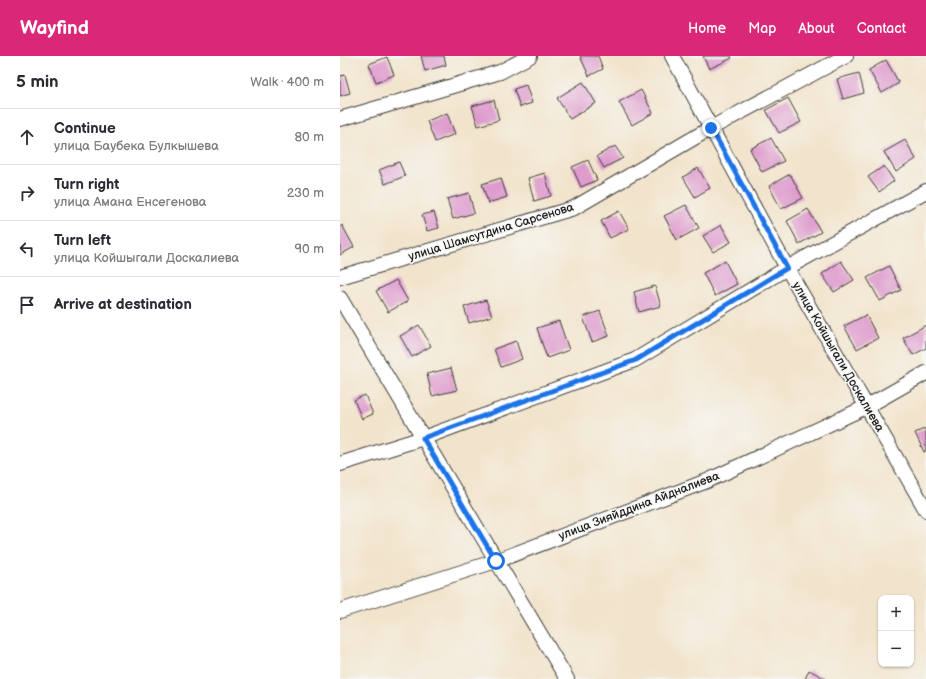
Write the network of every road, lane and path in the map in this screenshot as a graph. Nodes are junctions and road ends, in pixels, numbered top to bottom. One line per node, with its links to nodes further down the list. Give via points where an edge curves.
1 (530, 56): 4 (street, via 500,72)
2 (672, 56): 5 (street, улица Койшыгали Доскалиева)
3 (846, 56): 5 (street, улица Шамсутдина Сарсенова)
4 (340, 119)
5 (711, 128): 7 (street, улица Койшыгали Доскалиева); 8 (street, улица Шамсутдина Сарсенова, via 574,208)
6 (926, 191): 7 (street)
7 (787, 268): 11 (street, улица Койшыгали Доскалиева); 12 (street, via 636,360)
8 (340, 277)
9 (340, 298): 12 (street)
10 (926, 374): 11 (street, улица Зияйддина Айдналиева)
11 (866, 407): 14 (street, улица Койшыгали Доскалиева); 15 (street, улица Зияйддина Айдналиева, via 708,481)
12 (423, 438): 13 (street); 15 (street)
13 (340, 464)
14 (926, 510)
15 (496, 561): 16 (street, улица Зияйддина Айдналиева); 17 (street)
16 (340, 611)
17 (566, 679)

